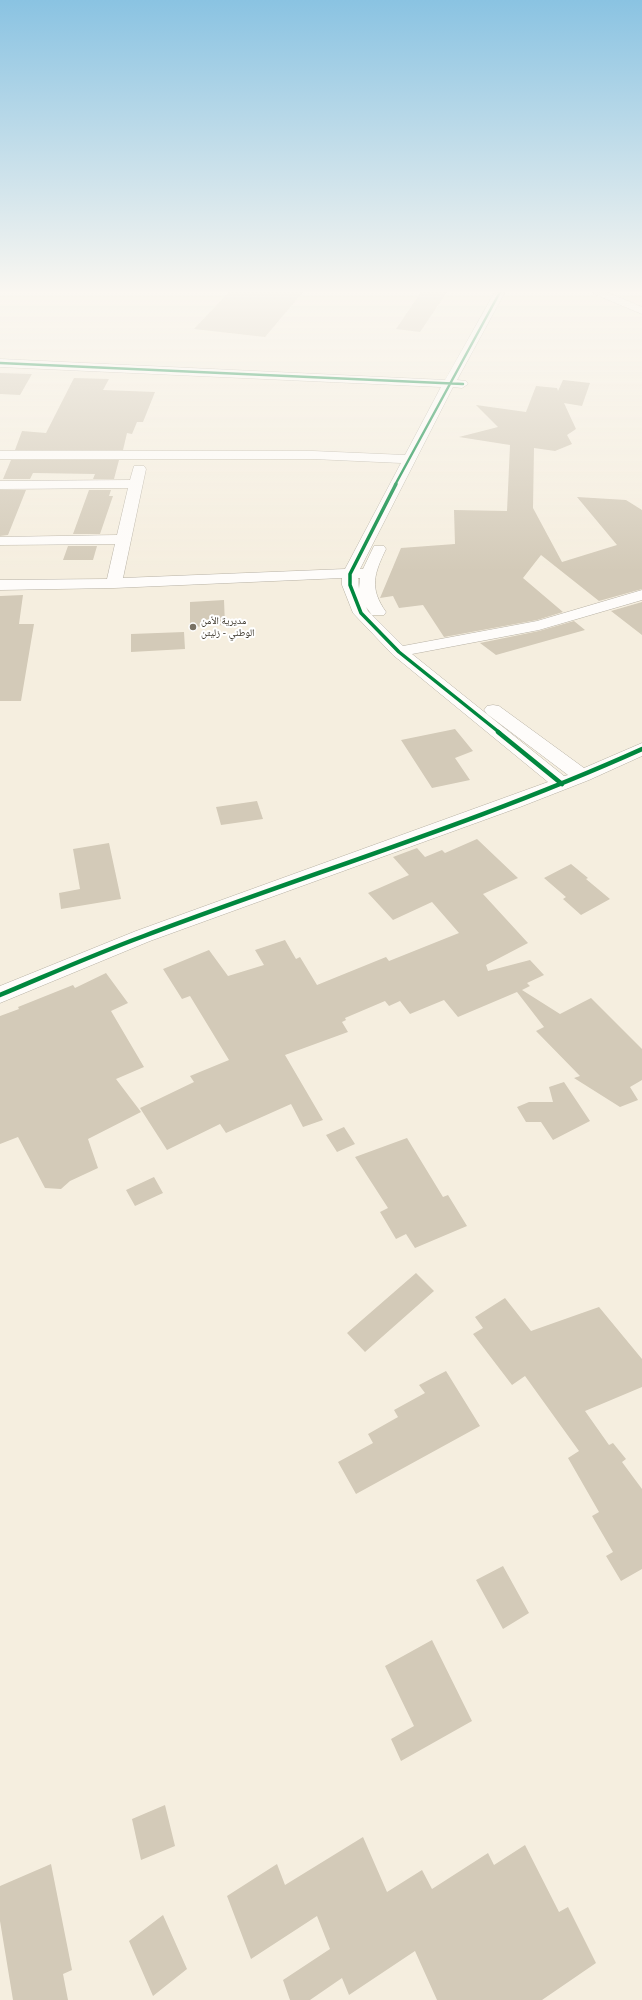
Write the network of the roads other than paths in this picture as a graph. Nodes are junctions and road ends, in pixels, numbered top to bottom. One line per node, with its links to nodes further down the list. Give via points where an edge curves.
1 (420, 385): 2 (street)
2 (454, 387): 5 (street); 10 (street, via 423,460)
3 (142, 455): 4 (street); 5 (street, via 313,455); 6 (street)
4 (1, 457)
5 (408, 460): 11 (street)
6 (136, 484): 7 (street); 8 (street)
7 (0, 485)
8 (124, 539): 9 (street); 12 (street)
9 (0, 541)
10 (367, 573): 11 (street); 15 (street, via 366,587 377,611)
11 (350, 574): 12 (street); 16 (street, via 350,585 361,614)
12 (114, 583): 13 (street)
13 (0, 585)
14 (642, 595): 15 (street, via 539,625)
15 (416, 649): 16 (street); 18 (street, via 463,688)
16 (399, 652): 19 (street)
17 (639, 755): 18 (street)
18 (582, 776): 19 (street)
19 (562, 784): 20 (street, via 143,936)
20 (0, 995)

